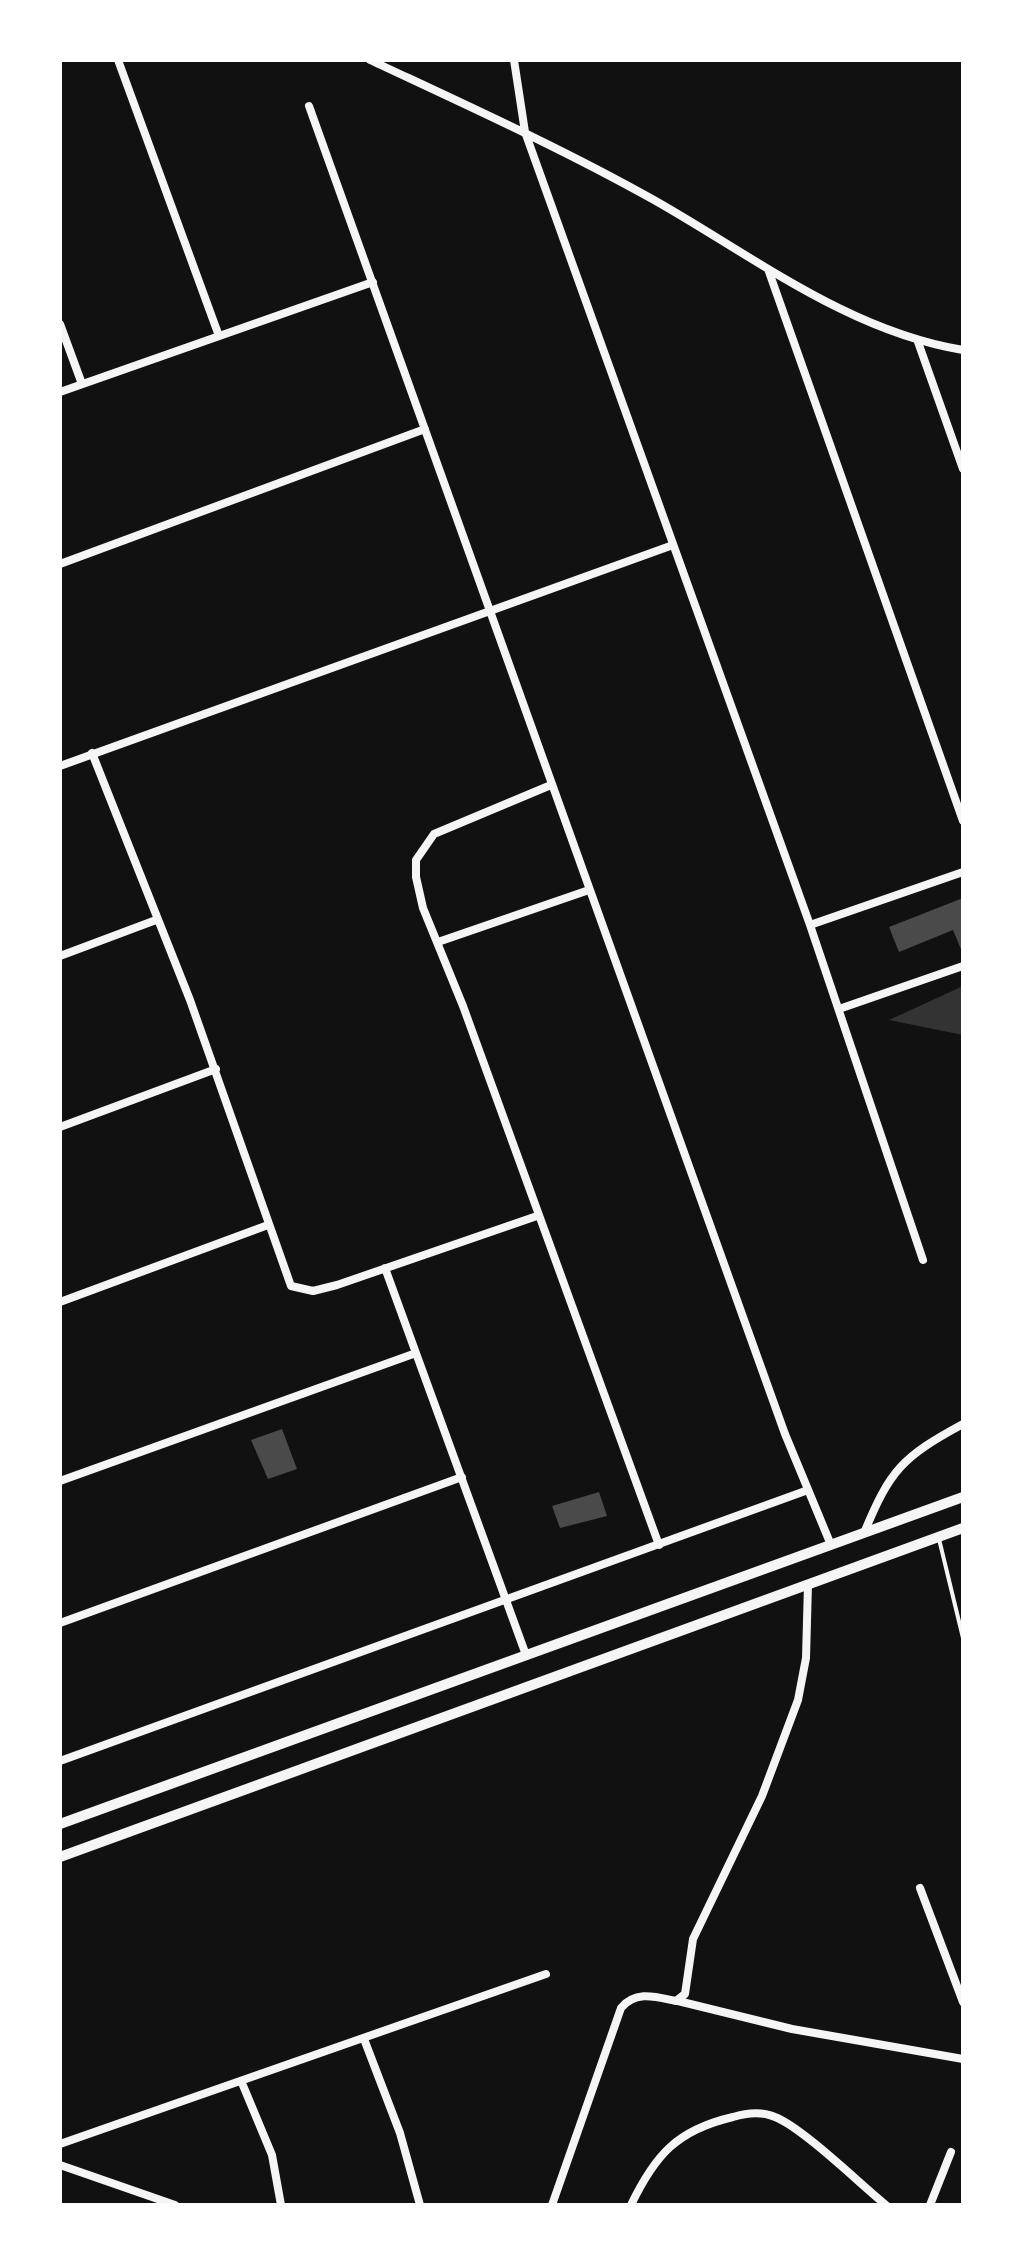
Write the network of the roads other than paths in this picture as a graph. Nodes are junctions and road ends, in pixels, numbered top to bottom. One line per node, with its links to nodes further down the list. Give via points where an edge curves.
1 (118, 60): 9 (street)
2 (370, 60): 5 (street)
3 (514, 60): 5 (street)
4 (309, 106): 7 (street)
5 (525, 132): 6 (street); 16 (street)
6 (768, 268): 10 (street, via 859,318); 22 (street)
7 (373, 282): 9 (street); 14 (street)
8 (60, 324): 12 (street)
9 (219, 336): 12 (street)
10 (918, 342): 11 (street); 15 (street)
11 (963, 350)
12 (82, 384): 13 (street)
13 (60, 392)
14 (425, 429): 17 (street); 18 (street)
15 (963, 469)
16 (673, 545): 18 (street); 26 (street)
17 (60, 564)
18 (490, 611): 19 (street); 21 (street)
19 (92, 753): 20 (street); 25 (street)
20 (60, 766)
21 (551, 785): 24 (street); 27 (street, via 434,834 424,845 416,860 416,877)
22 (963, 821)
23 (963, 872): 26 (street)
24 (589, 890): 27 (street); 42 (street)
25 (156, 920): 28 (street); 31 (street)
26 (810, 925): 30 (street)
27 (438, 942): 33 (street)
28 (60, 956)
29 (963, 966): 30 (street)
30 (839, 1009): 35 (street)
31 (216, 1069): 32 (street); 34 (street)
32 (60, 1127)
33 (537, 1216): 36 (street); 47 (street)
34 (268, 1225): 36 (street, via 283,1272 298,1291); 37 (street)
35 (923, 1260)
36 (385, 1268): 38 (street)
37 (60, 1302)
38 (416, 1353): 40 (street); 41 (street)
39 (963, 1424): 45 (street, via 908,1457 892,1473)
40 (462, 1477): 50 (street); 51 (street)
41 (60, 1481)
42 (808, 1490): 47 (street); 48 (street)
43 (963, 1497): 45 (street)
44 (963, 1528): 46 (street)
45 (864, 1533): 48 (street)
46 (938, 1537): 49 (street); 52 (lane)
47 (659, 1545): 50 (street)
48 (831, 1545): 53 (street)
49 (808, 1584): 56 (street); 59 (street, via 806,1658 798,1700 762,1796 702,1917 691,1948 685,1994)
50 (507, 1600): 53 (street); 54 (street)
51 (60, 1623)
52 (963, 1638)
53 (526, 1655): 55 (street)
54 (60, 1761)
55 (60, 1824)
56 (60, 1857)
57 (920, 1888): 60 (street)
58 (546, 1974): 61 (street)
59 (676, 2001): 62 (street, via 792,2029); 70 (street, via 643,1995 621,2008)
60 (963, 2002)
61 (364, 2039): 63 (street); 69 (street, via 400,2133)
62 (963, 2059)
63 (242, 2083): 64 (street); 68 (street, via 272,2155)
64 (60, 2144)
65 (951, 2152): 73 (street)
66 (60, 2165): 67 (street)
67 (175, 2205)
68 (281, 2205)
69 (420, 2205)
70 (552, 2205)
71 (631, 2205): 72 (street, via 650,2169 675,2140 745,2113 778,2117)
72 (886, 2205)
73 (930, 2205)

